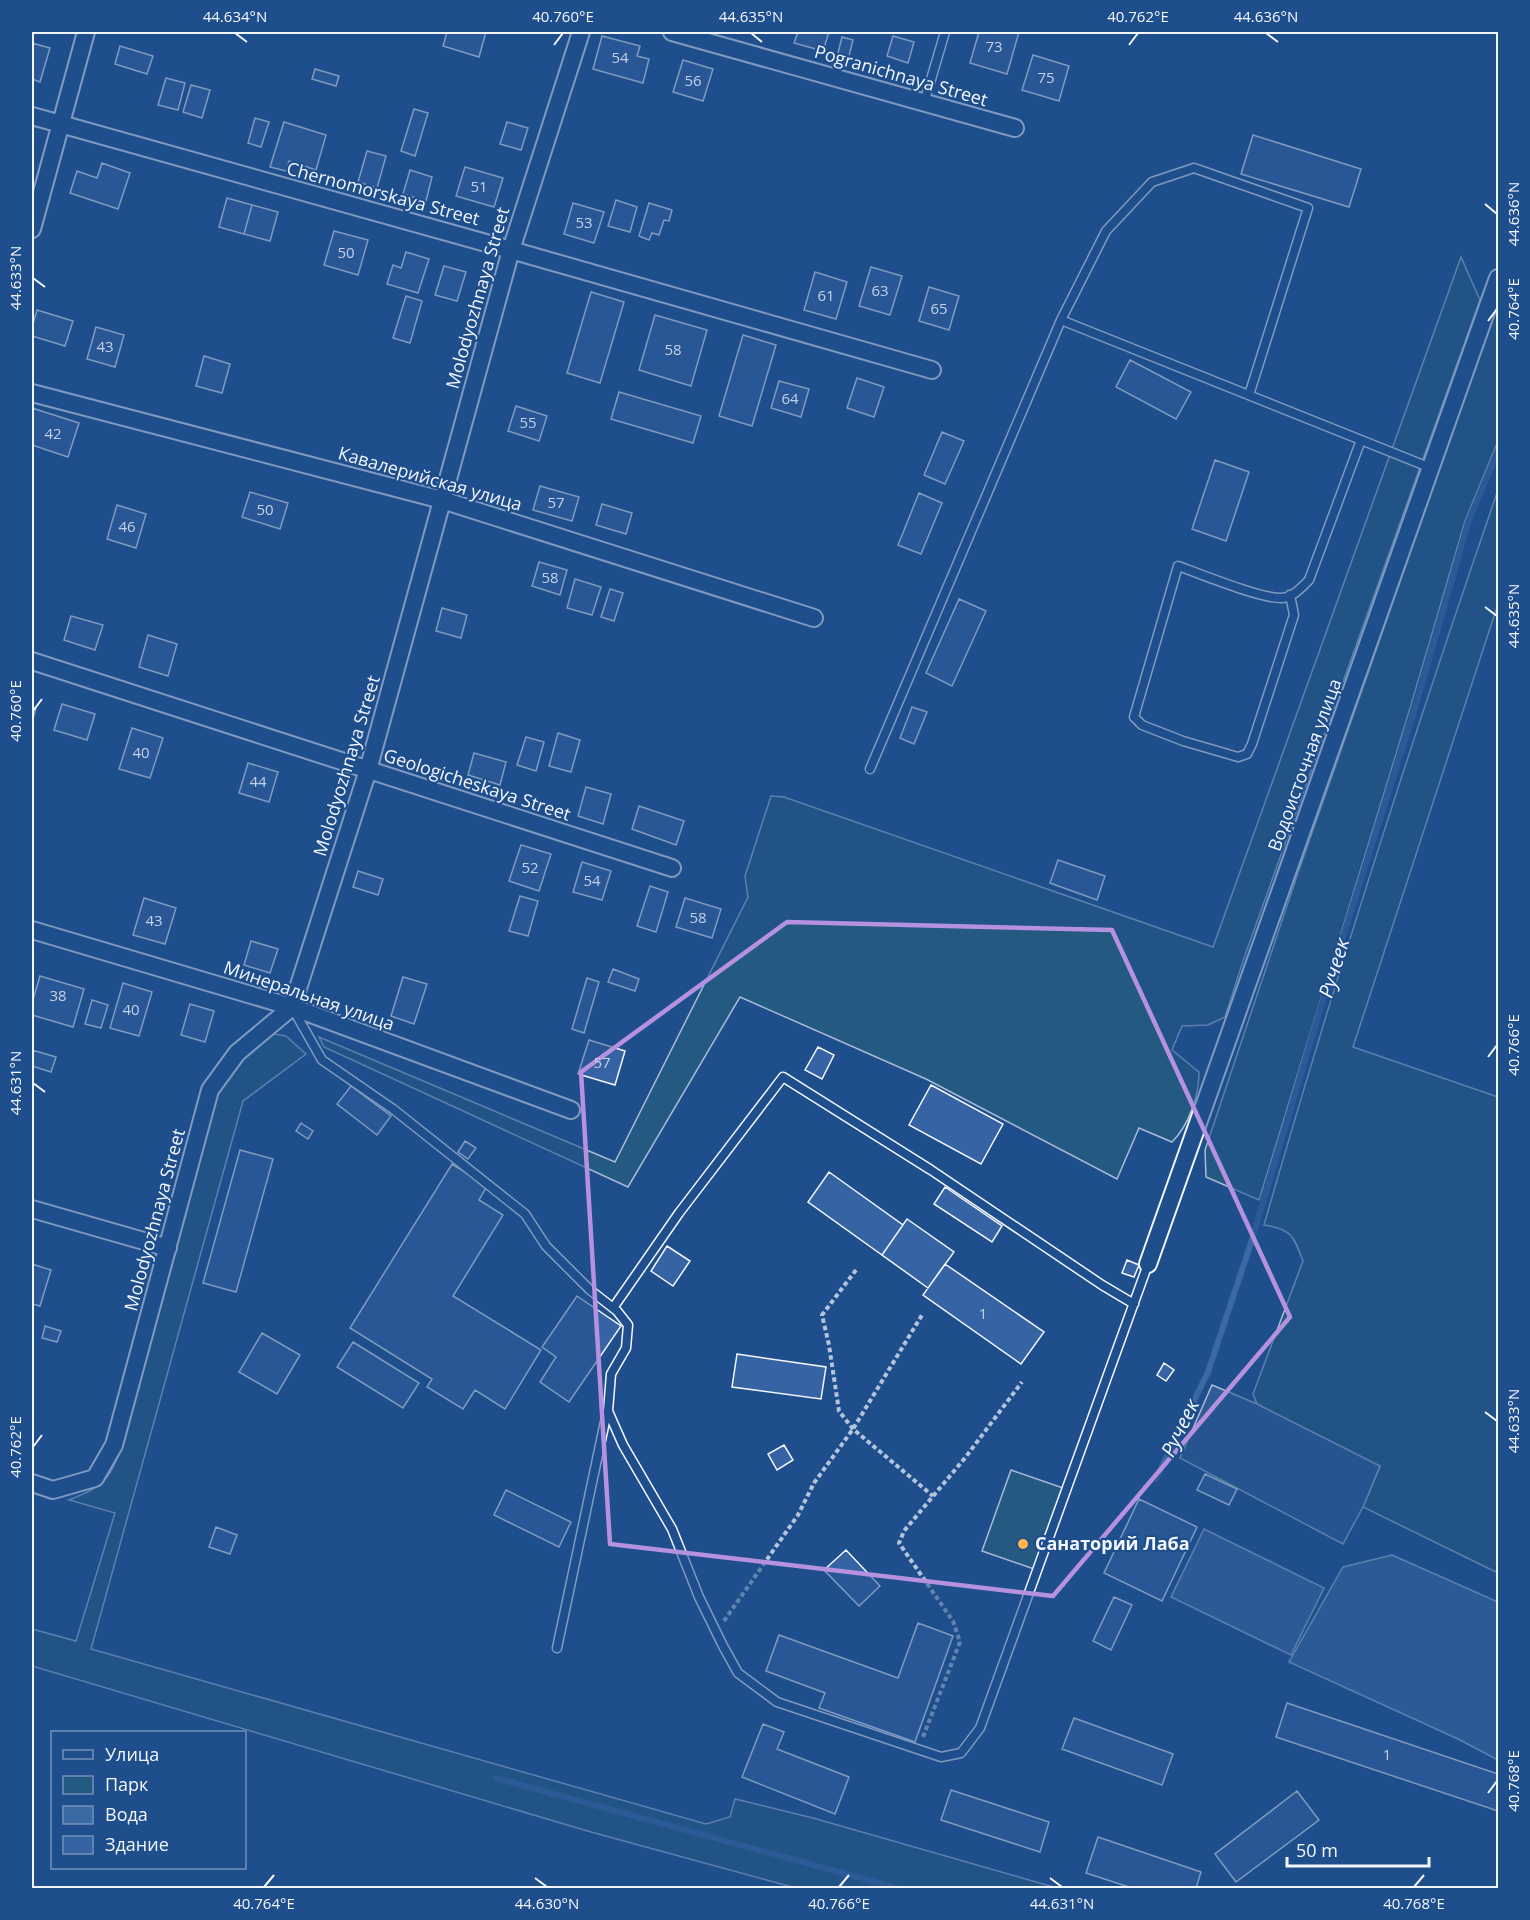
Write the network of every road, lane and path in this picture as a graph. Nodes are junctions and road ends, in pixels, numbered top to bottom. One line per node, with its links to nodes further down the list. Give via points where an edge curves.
1 (86, 32): 7 (street)
2 (581, 32): 10 (street, Molodyozhnaya Street)
3 (672, 32): 5 (street, Pogranichnaya Street)
4 (945, 32): 5 (lane)
5 (924, 103): 8 (street, Pogranichnaya Street)
6 (32, 116): 7 (street, Chernomorskaya Street)
7 (59, 124): 9 (street); 10 (street, Chernomorskaya Street)
8 (1015, 129)
9 (32, 229)
10 (511, 249): 13 (street, Chernomorskaya Street); 18 (street, Molodyozhnaya Street)
11 (1498, 278): 17 (street, Водоисточная улица)
12 (1061, 320): 15 (lane); 15 (lane, via 1106,231 1152,182 1194,168 1308,208); 22 (lane)
13 (932, 370)
14 (32, 393): 18 (street, Кавалерийская улица)
15 (1249, 395): 16 (lane)
16 (1361, 440): 17 (lane); 19 (lane, via 1308,580)
17 (1431, 468): 30 (street, Водоисточная улица)
18 (442, 500): 20 (street, Кавалерийская улица); 23 (street, Molodyozhnaya Street)
19 (1290, 595): 19 (lane, via 1282,598 1261,594 1178,566 1134,717 1142,725 1183,741 1238,757 1247,754 1294,615)
20 (814, 618)
21 (32, 661): 23 (street, Geologicheskaya Street)
22 (870, 769)
23 (368, 770): 24 (street, Geologicheskaya Street); 26 (street, Molodyozhnaya Street)
24 (672, 868)
25 (32, 930): 26 (street, Минеральная улица)
26 (292, 1008): 27 (street, Минеральная улица); 29 (street, Molodyozhnaya Street, via 237,1053 210,1090); 33 (lane, via 322,1060 393,1108 525,1214 546,1246)
27 (571, 1110)
28 (32, 1209): 29 (street)
29 (168, 1248): 38 (street, Molodyozhnaya Street, via 114,1445 95,1478 53,1490)
30 (1148, 1264): 32 (lane)
31 (856, 1270): 37 (path, via 822,1315 839,1411)
32 (1134, 1304): 33 (lane, via 783,1077 679,1213); 42 (lane, via 980,1728 961,1754 941,1756)
33 (613, 1308): 36 (lane, via 627,1325 626,1348 611,1374)
34 (922, 1314): 37 (path)
35 (1022, 1382): 39 (path)
36 (608, 1411): 40 (lane, via 623,1445 672,1529); 41 (lane)
37 (853, 1430): 39 (path); 40 (path)
38 (32, 1483)
39 (933, 1496): 42 (path, via 899,1543 953,1622 960,1642)
40 (717, 1632): 42 (lane, via 738,1673 777,1702)
41 (557, 1648)
42 (919, 1749)

